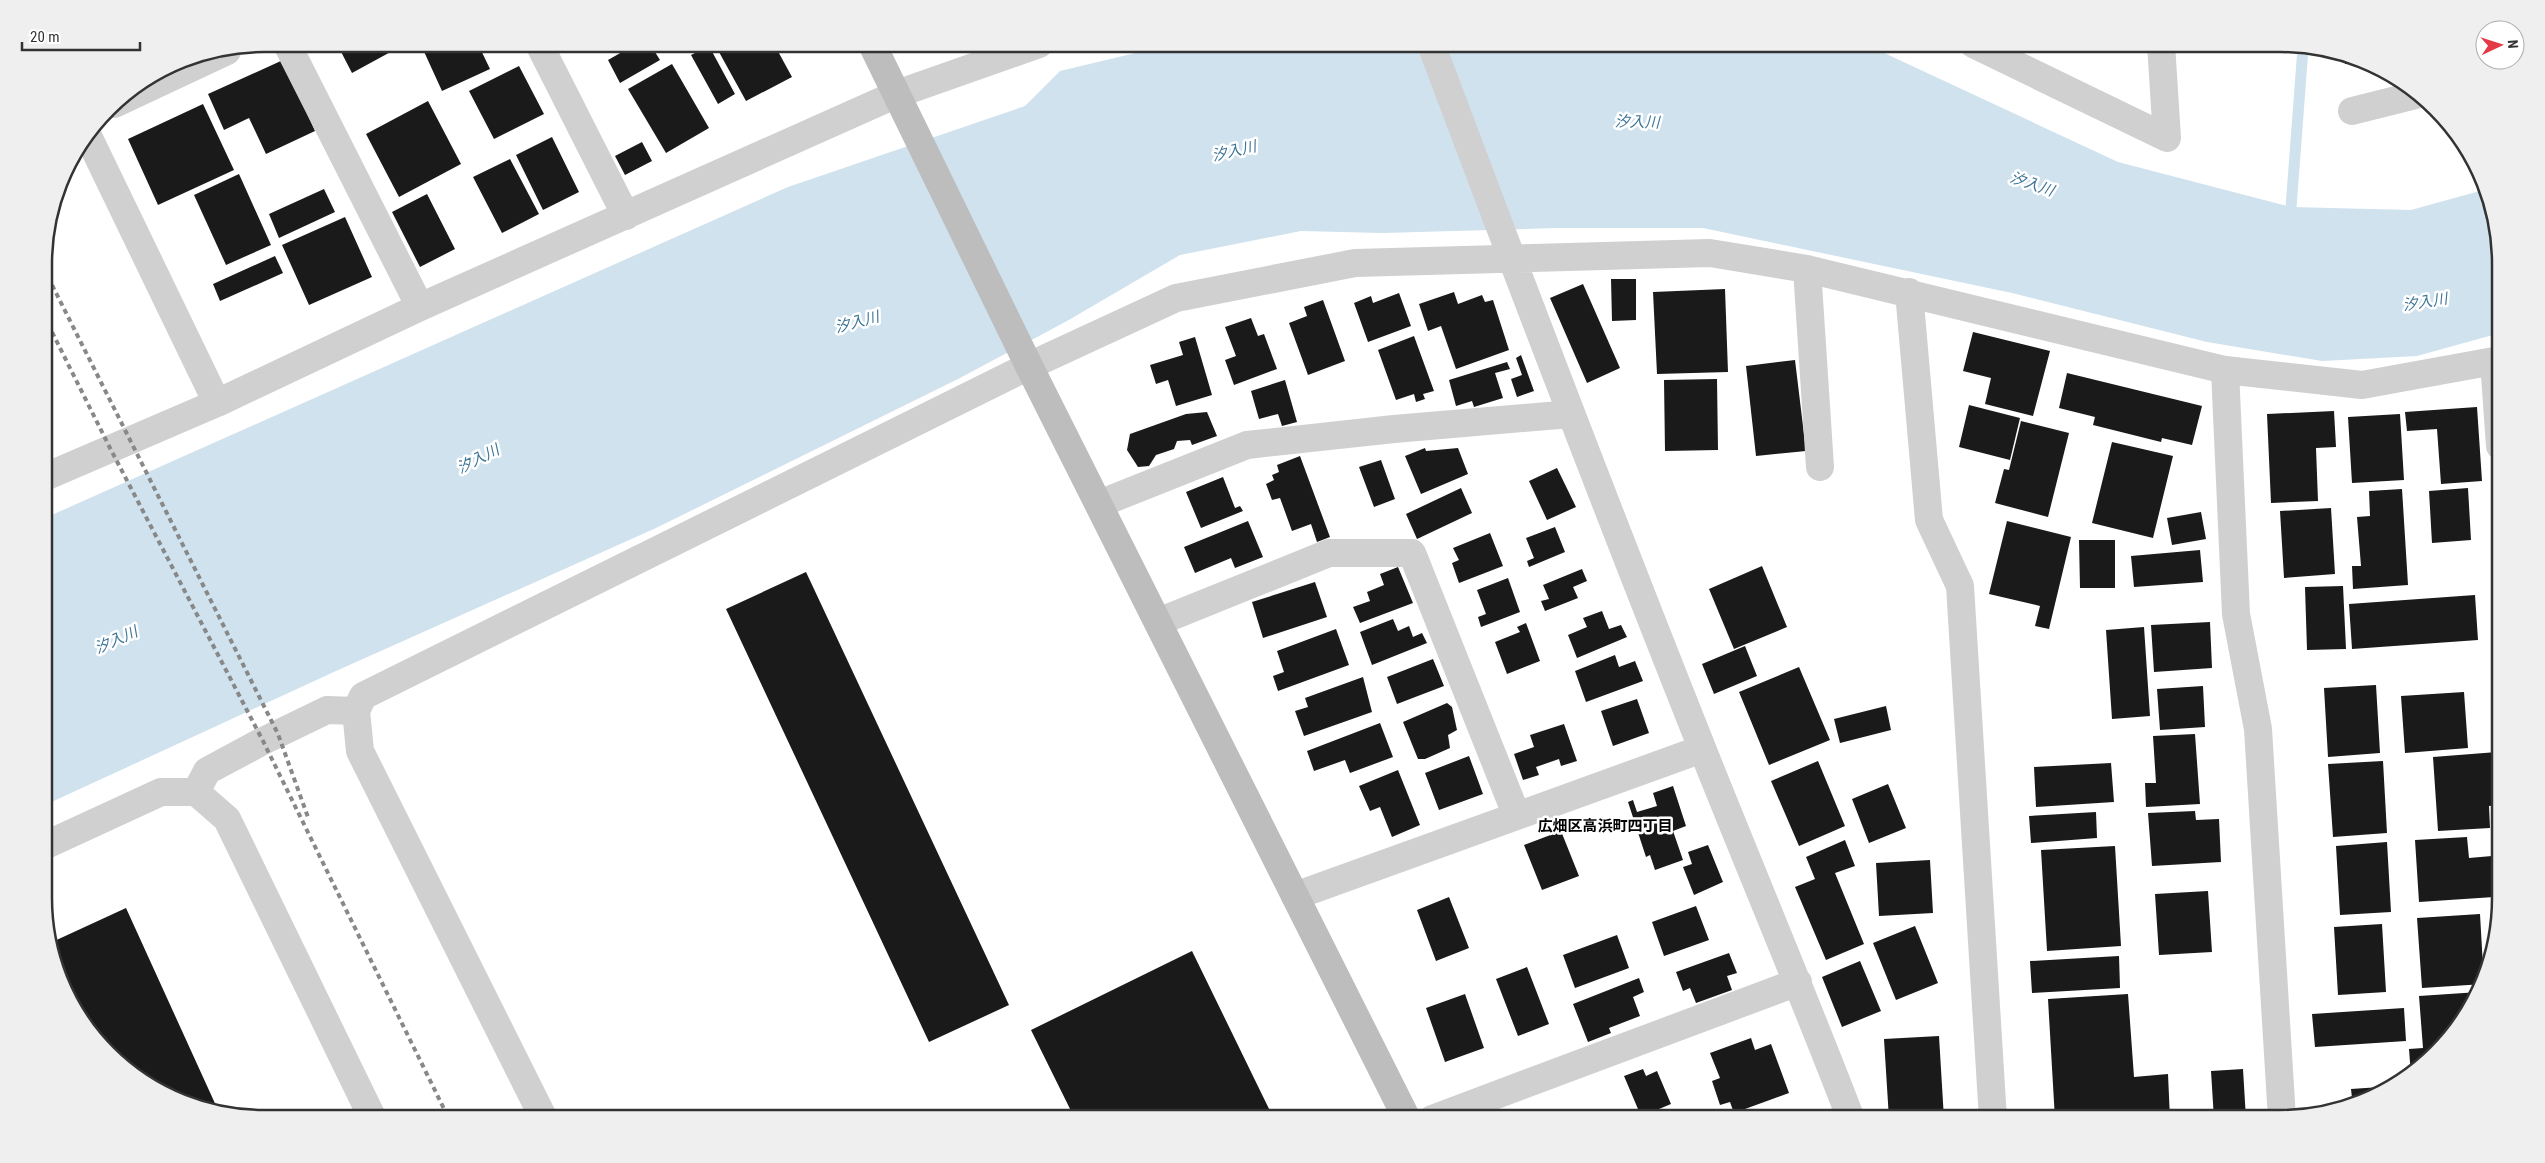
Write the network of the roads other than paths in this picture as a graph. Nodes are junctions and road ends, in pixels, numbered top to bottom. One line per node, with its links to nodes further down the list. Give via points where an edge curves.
1 (291, 52): 18 (street)
2 (543, 52): 14 (street)
3 (876, 52): 10 (street)
4 (1016, 52): 10 (street)
5 (1434, 52): 15 (street)
6 (1990, 52): 7 (street, via 2167,138)
7 (2161, 52)
8 (206, 61): 9 (street)
9 (144, 90)
10 (897, 94): 14 (street); 20 (street)
11 (2410, 96): 12 (street)
12 (2352, 111)
13 (91, 142): 22 (street)
14 (626, 216): 18 (street)
15 (1511, 260): 16 (street, via 1710,253); 20 (street, via 1356,263 1176,298); 23 (street)
16 (1807, 268): 17 (street); 24 (street)
17 (1909, 292): 21 (street); 40 (street, via 1929,520 1960,586)
18 (420, 307): 22 (street)
19 (2492, 361): 21 (street, via 2362,385)
20 (1029, 366): 26 (street); 28 (street, via 363,696)
21 (2226, 370): 41 (street, via 2236,614 2258,728)
22 (217, 403): 25 (street)
23 (1571, 414): 26 (street, via 1247,445); 29 (street)
24 (1820, 467)
25 (52, 474)
26 (1099, 504): 27 (street)
27 (1158, 622): 31 (street, via 1329,552 1412,553); 33 (street)
28 (356, 711): 30 (street, via 328,710 263,741 207,771); 36 (street, via 360,751)
29 (1702, 749): 31 (street); 34 (street)
30 (196, 792): 32 (street, via 161,792); 35 (street, via 227,819)
31 (1516, 814): 33 (street)
32 (52, 842)
33 (1295, 896): 37 (street)
34 (1798, 982): 38 (street); 39 (street)
35 (369, 1110)
36 (540, 1110)
37 (1402, 1110)
38 (1456, 1110)
39 (1848, 1110)
40 (1992, 1110)
41 (2281, 1110)

